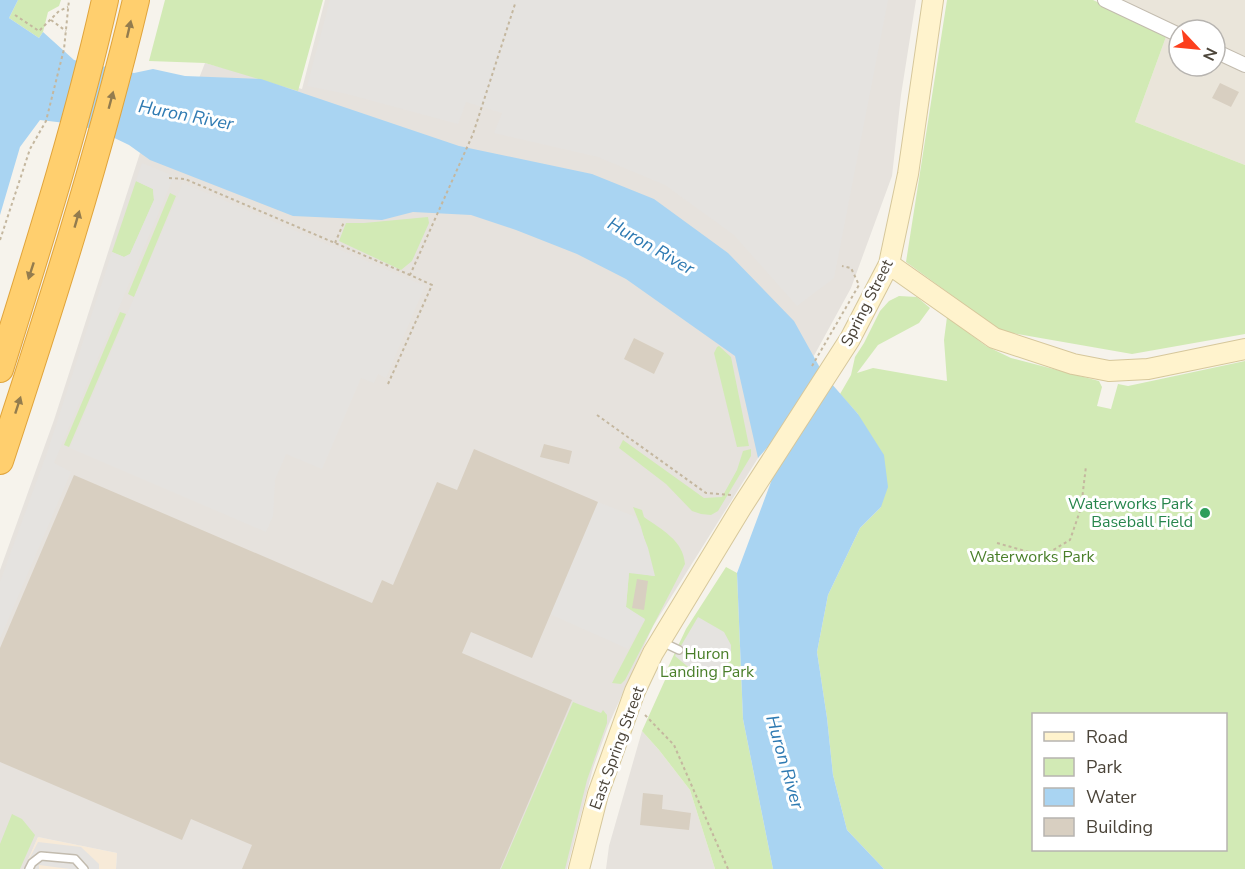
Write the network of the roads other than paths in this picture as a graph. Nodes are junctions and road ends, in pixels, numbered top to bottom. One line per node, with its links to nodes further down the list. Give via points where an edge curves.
1 (105, 0): 10 (highway, one-way to 10, via 43,234)
2 (136, 0): 11 (highway, one-way to 2, via 99,142)
3 (933, 0): 8 (main road, Spring Street, via 908,174)
4 (1105, 0): 5 (street)
5 (1167, 29)
6 (1227, 57): 7 (street)
7 (1245, 66)
8 (889, 264): 9 (main road, via 994,338 1073,364 1109,371 1148,369); 12 (main road, Spring Street, via 850,339)
9 (1245, 349)
10 (0, 369)
11 (0, 461)
12 (736, 501): 13 (main road, East Spring Street)
13 (660, 641): 14 (lane); 17 (main road, East Spring Street, via 622,726 598,794)
14 (679, 650)
15 (29, 869): 16 (lane, via 41,856 75,860)
16 (84, 869)
17 (579, 869)

